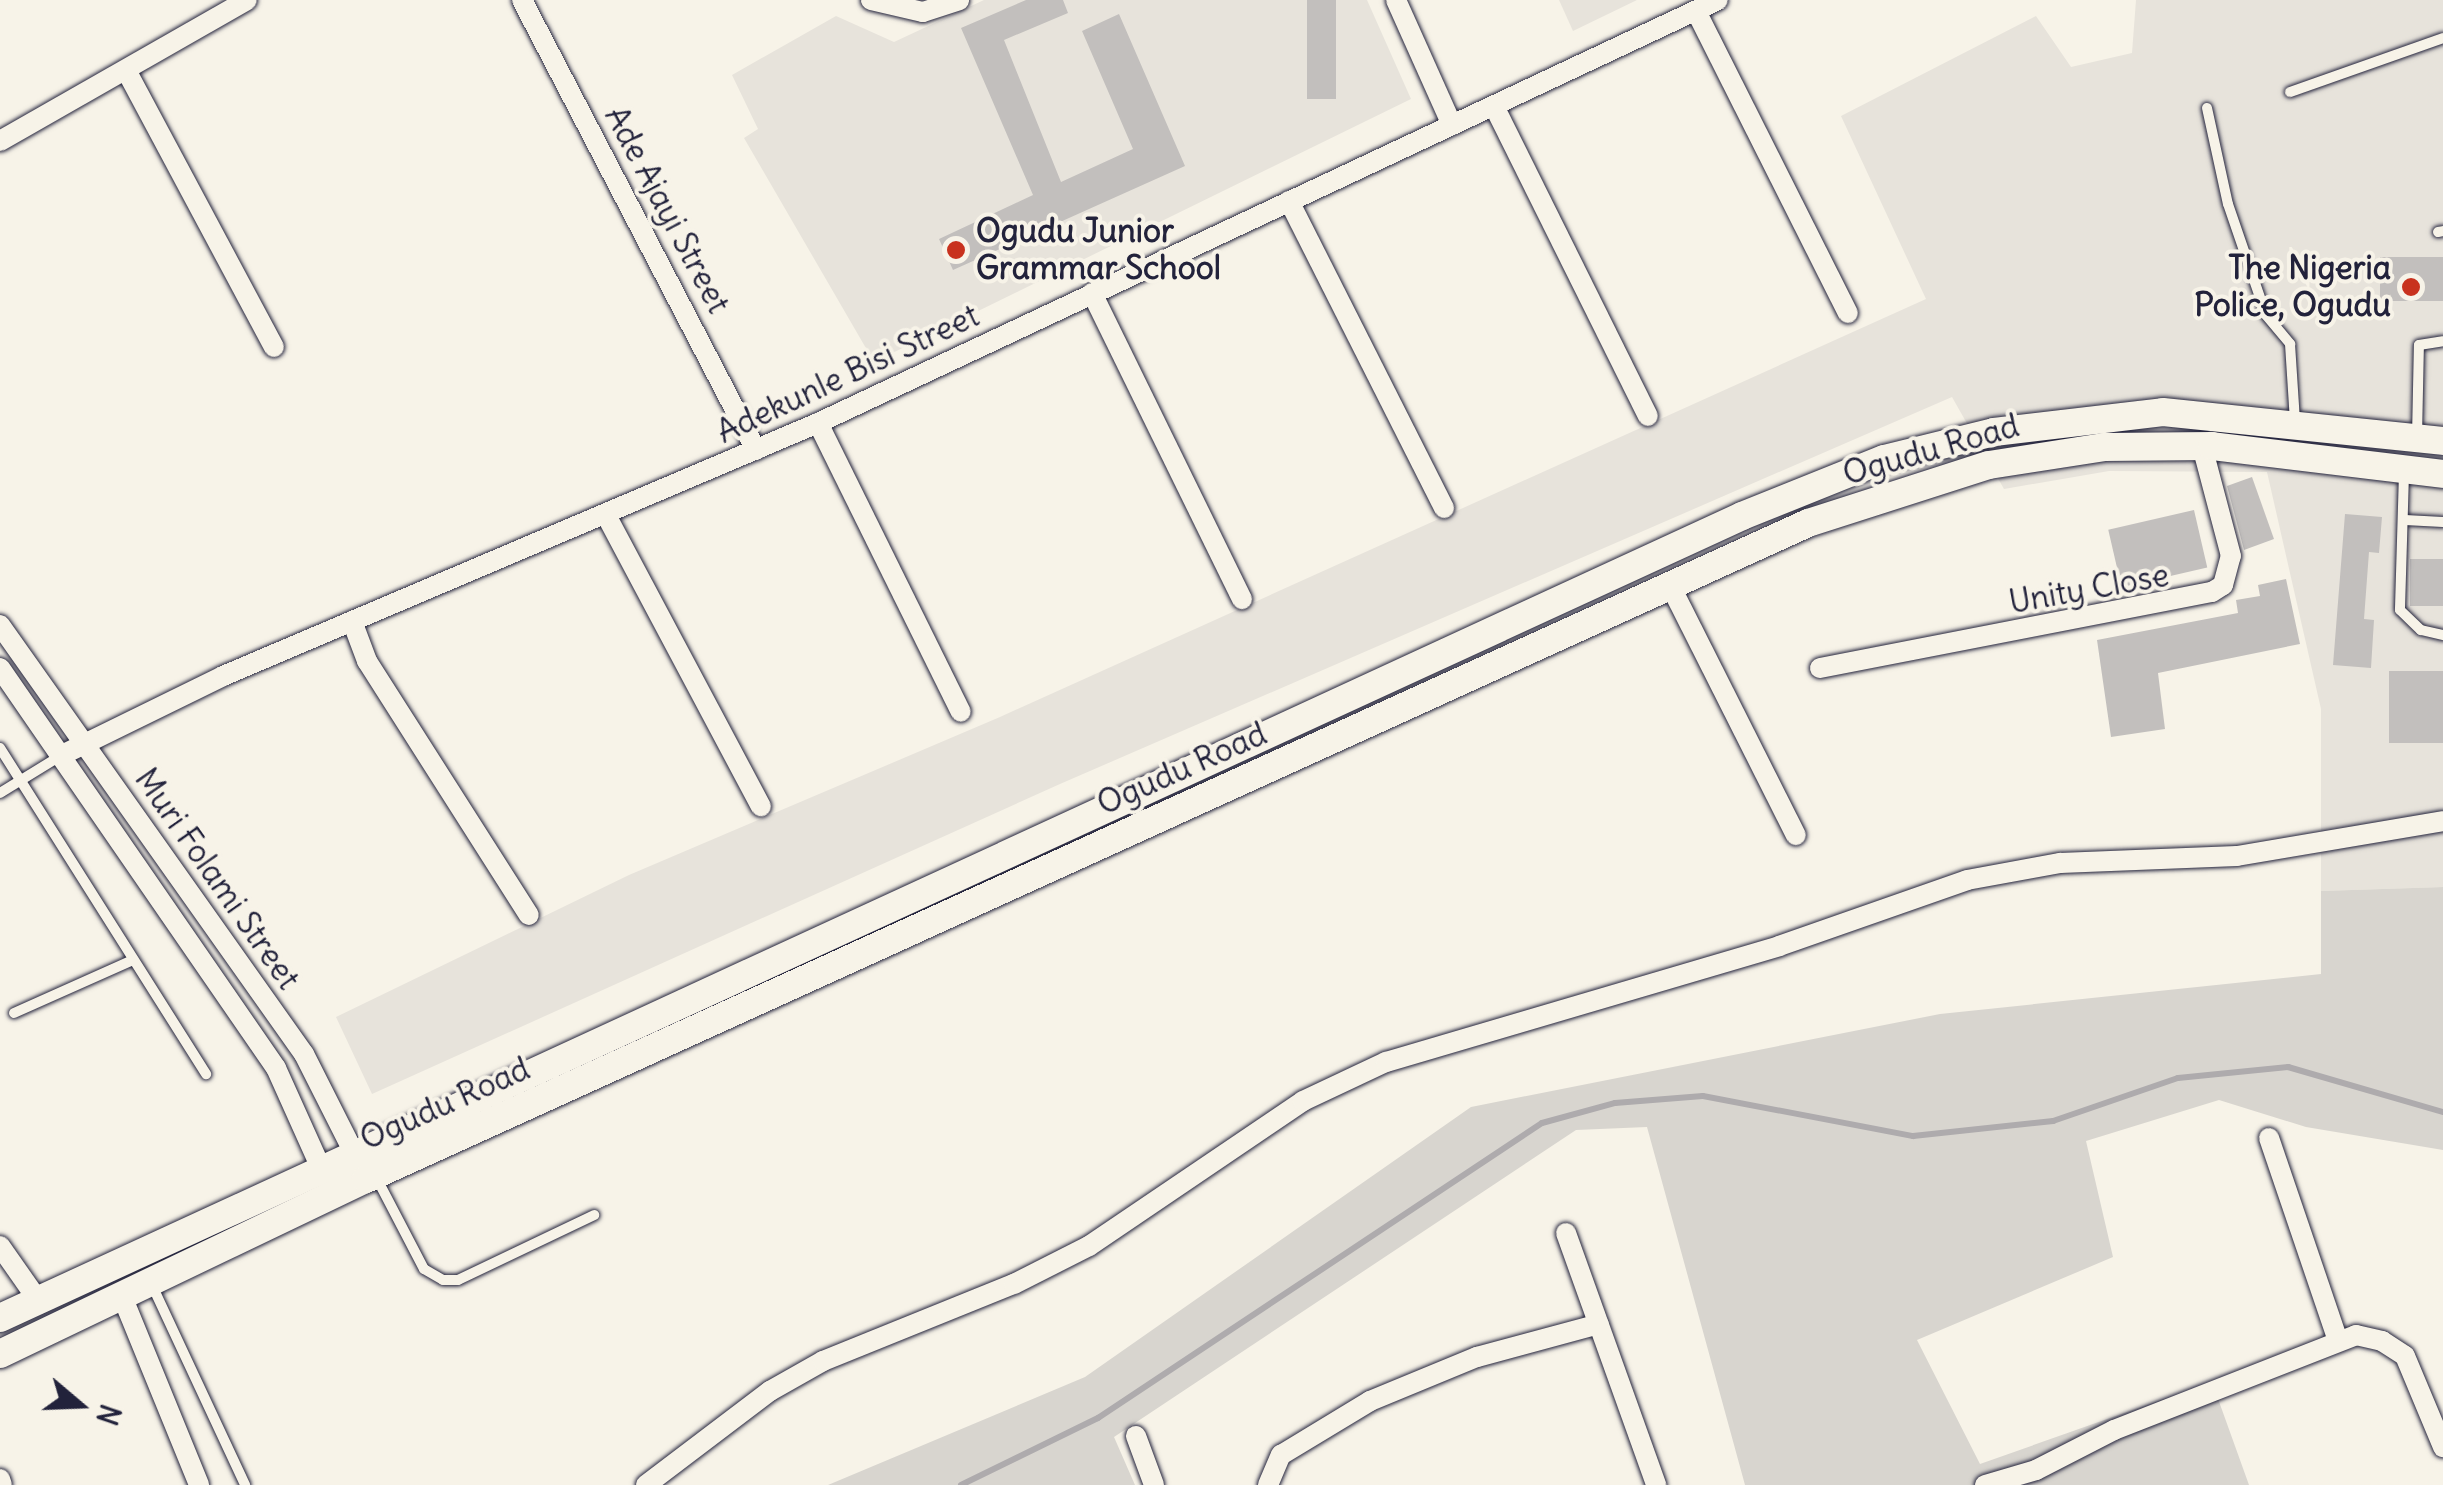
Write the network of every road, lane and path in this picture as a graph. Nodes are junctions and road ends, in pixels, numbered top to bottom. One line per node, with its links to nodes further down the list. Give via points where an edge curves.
1 (247, 0): 9 (street)
2 (522, 0): 25 (street, Ade Ajayi Street)
3 (871, 0): 4 (street, via 922,12)
4 (959, 0)
5 (1396, 0): 13 (street)
6 (1718, 0): 7 (street, Adekunle Bisi Street)
7 (1696, 11): 11 (street, Adekunle Bisi Street); 17 (street)
8 (2443, 38): 10 (lane)
9 (126, 70): 14 (street); 19 (street)
10 (2290, 92)
11 (1494, 106): 13 (street, Adekunle Bisi Street); 20 (street)
12 (2207, 108): 21 (lane, via 2228,204 2266,315 2290,344)
13 (1452, 125): 15 (street, Adekunle Bisi Street)
14 (0, 141)
15 (1289, 201): 16 (street, Adekunle Bisi Street); 28 (street)
16 (1092, 293): 22 (street, Adekunle Bisi Street); 33 (street)
17 (1848, 312)
18 (2443, 341): 23 (lane, via 2419,345)
19 (274, 347)
20 (1648, 416)
21 (2295, 422): 23 (main road, Ogudu Road); 36 (main road, Ogudu Road, via 2210,412 2112,415 1937,445 1827,480)
22 (818, 423): 25 (street, Adekunle Bisi Street); 41 (street)
23 (2430, 440)
24 (2202, 446): 26 (main road, Ogudu Road); 32 (main road, Ogudu Road, via 2104,447 1989,465 1808,523); 40 (street, Unity Close, via 2232,556 2223,584 2212,592)
25 (756, 450): 29 (street, Adekunle Bisi Street)
26 (2404, 468): 27 (main road, Ogudu Road); 30 (lane)
27 (2443, 474)
28 (1444, 508)
29 (606, 515): 34 (street, Adekunle Bisi Street); 47 (street)
30 (2405, 520): 31 (lane); 37 (lane, via 2400,610 2421,630)
31 (2443, 522)
32 (1670, 585): 38 (main road, Ogudu Road); 49 (street)
33 (1242, 599)
34 (352, 620): 42 (street, Adekunle Bisi Street); 50 (street, via 367,661)
35 (0, 625): 42 (street, Muri Folami Street)
36 (1501, 626): 38 (main road); 55 (main road, Ogudu Road)
37 (2443, 634)
38 (1514, 656): 57 (main road, Ogudu Road)
39 (0, 668): 44 (street)
40 (1820, 668)
41 (961, 712)
42 (84, 743): 44 (street, Adekunle Bisi Street); 55 (street, Muri Folami Street, via 304,1054)
43 (0, 748): 45 (lane)
44 (62, 755): 45 (lane, Adekunle Bisi Street); 56 (street, via 276,1068)
45 (21, 781): 46 (lane, Adekunle Bisi Street); 51 (lane)
46 (0, 793)
47 (761, 806)
48 (2443, 821): 75 (street, via 2237,856 2060,862 1967,880 1760,952 1386,1062 1303,1102 1088,1246 1014,1284 823,1361 770,1391)
49 (1796, 835)
50 (529, 914)
51 (132, 961): 52 (lane); 53 (lane)
52 (14, 1012)
53 (206, 1074)
54 (2269, 1138): 67 (street)
55 (355, 1152): 56 (main road, Ogudu Road); 57 (street, Muri Folami Street)
56 (320, 1168): 58 (street); 64 (main road, Ogudu Road)
57 (371, 1177): 58 (main road, Ogudu Road); 59 (lane, via 424,1269 442,1280 458,1280)
58 (332, 1194): 62 (main road, Ogudu Road)
59 (594, 1215)
60 (1566, 1233): 66 (street)
61 (0, 1246): 64 (street)
62 (150, 1282): 63 (main road, Ogudu Road); 74 (lane)
63 (122, 1296): 68 (main road, Ogudu Road); 73 (street)
64 (38, 1300): 65 (main road, Ogudu Road)
65 (0, 1318)
66 (1599, 1324): 72 (street); 77 (street, via 1477,1358 1370,1401 1281,1456)
67 (2337, 1338): 70 (street, via 2382,1340 2405,1356); 71 (street, via 2114,1430)
68 (0, 1354)
69 (1136, 1436): 76 (street)
70 (2443, 1446)
71 (2039, 1478): 78 (street)
72 (1650, 1483)
73 (200, 1485)
74 (245, 1485)
75 (646, 1485)
76 (1154, 1485)
77 (1268, 1485)
78 (1985, 1485)

